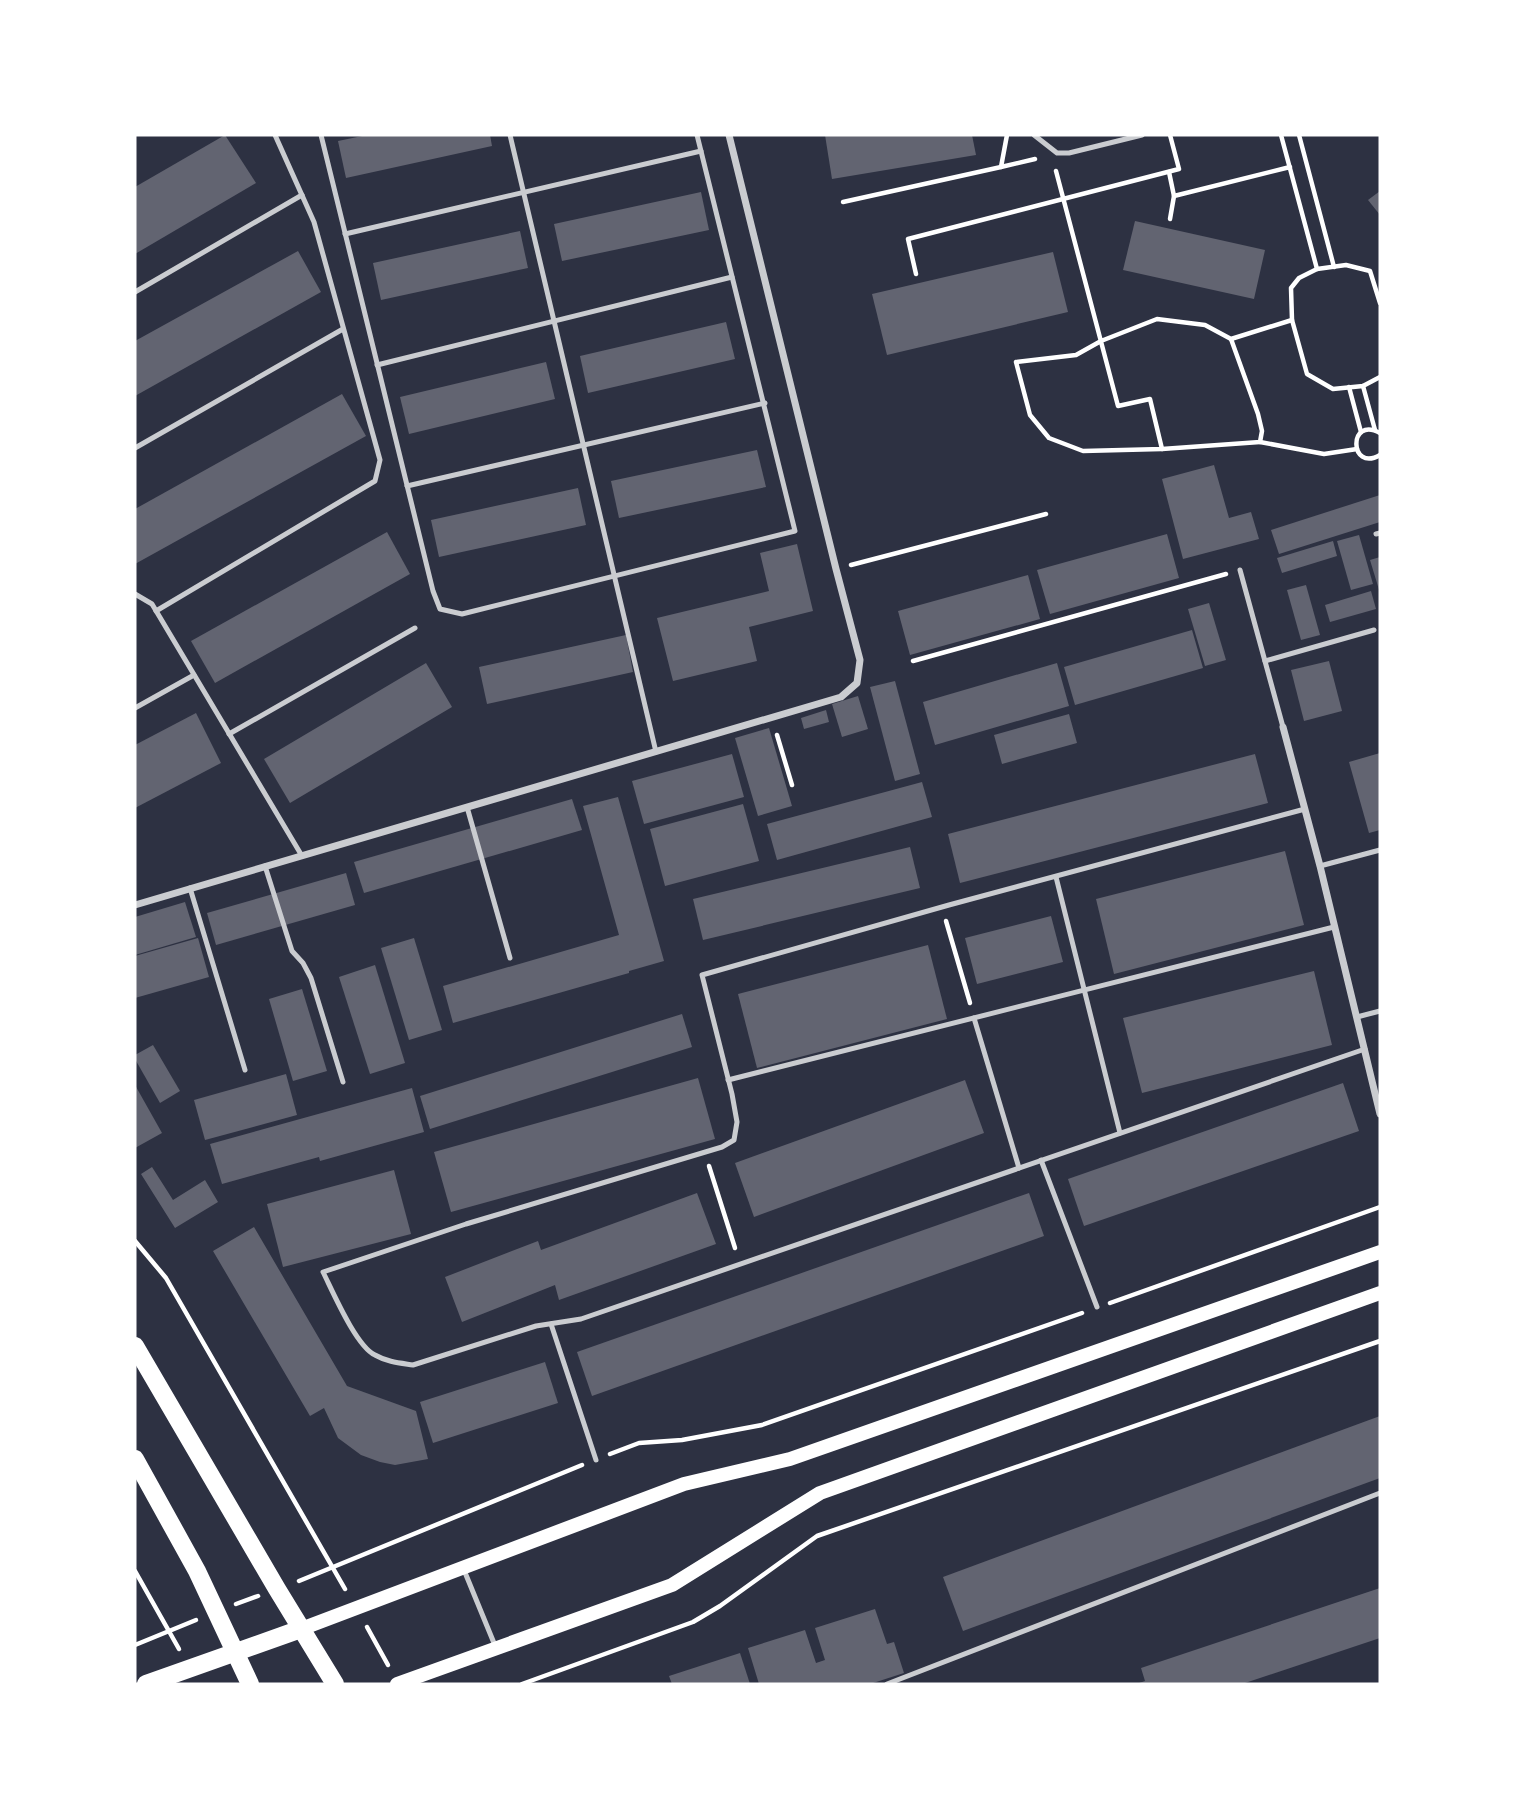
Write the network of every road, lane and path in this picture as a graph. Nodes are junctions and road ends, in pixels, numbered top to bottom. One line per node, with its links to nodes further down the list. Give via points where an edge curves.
1 (275, 135): 18 (lane)
2 (321, 135): 23 (lane)
3 (510, 135): 17 (lane)
4 (697, 135): 12 (lane)
5 (729, 135): 51 (street)
6 (1007, 135): 14 (path)
7 (1034, 135): 13 (lane)
8 (1142, 135): 13 (lane)
9 (1170, 135): 16 (path, via 1179,169)
10 (1281, 135): 15 (path)
11 (1299, 135): 24 (path)
12 (701, 151): 17 (lane); 27 (lane)
13 (1057, 153): 14 (path); 20 (path, via 1056,170)
14 (1002, 167): 21 (path)
15 (1290, 167): 19 (path); 25 (path)
16 (1169, 172): 19 (path); 20 (path)
17 (524, 193): 23 (lane); 32 (lane)
18 (302, 195): 29 (lane); 33 (lane, via 314,222)
19 (1174, 196): 22 (path)
20 (1064, 199): 26 (path, via 908,239); 35 (path)
21 (844, 202)
22 (1170, 219)
23 (345, 234): 36 (lane)
24 (1334, 267): 25 (path); 28 (path, via 1370,271)
25 (1317, 269): 31 (path, via 1291,288)
26 (916, 274)
27 (732, 277): 32 (lane); 40 (lane)
28 (1378, 284): 30 (path)
29 (135, 292)
30 (1380, 303)
31 (1292, 320): 34 (path); 39 (path, via 1307,374 1333,389)
32 (554, 321): 36 (lane); 44 (lane)
33 (343, 328): 45 (lane); 55 (lane, via 380,460 375,481)
34 (1231, 339): 35 (path, via 1205,325 1157,319); 43 (path, via 1260,423)
35 (1101, 341): 46 (path, via 1118,406 1150,399); 46 (path, via 1076,355 1016,362 1030,415 1049,438 1083,451)
36 (377, 365): 49 (lane)
37 (1380, 377): 38 (path)
38 (1363, 386): 39 (path); 41 (path)
39 (1349, 387): 42 (path)
40 (765, 403): 44 (lane); 53 (lane, via 795,531)
41 (1378, 431): 42 (path)
42 (1361, 432): 47 (path)
43 (1259, 442): 46 (path); 47 (path, via 1324,454)
44 (584, 446): 49 (lane); 53 (lane)
45 (135, 448)
46 (1162, 449)
47 (1357, 449): 48 (path, via 1368,458)
48 (1380, 455)
49 (407, 486): 53 (lane, via 440,609 462,614)
50 (1046, 514): 51 (path)
51 (836, 569): 62 (street, via 860,660 857,684 841,697)
52 (1241, 570): 58 (lane); 59 (path)
53 (615, 577): 65 (lane)
54 (135, 594): 55 (lane)
55 (156, 611): 60 (lane)
56 (415, 628): 64 (lane)
57 (1374, 630): 58 (lane)
58 (1265, 661): 63 (lane)
59 (913, 662)
60 (194, 675): 61 (lane); 64 (lane)
61 (135, 708)
62 (772, 717): 65 (street); 66 (path)
63 (1283, 727): 68 (street)
64 (229, 734): 70 (lane)
65 (656, 752): 67 (street)
66 (792, 785)
67 (467, 807): 70 (street); 78 (lane)
68 (1305, 809): 72 (street); 73 (lane)
69 (1380, 850): 72 (lane)
70 (302, 856): 71 (street)
71 (265, 866): 74 (street); 86 (lane, via 292,951 311,978)
72 (1320, 866): 77 (street)
73 (1056, 877): 76 (lane); 79 (lane)
74 (190, 888): 75 (street); 84 (lane)
75 (135, 905)
76 (943, 908): 82 (path); 85 (lane, via 702,975)
77 (1334, 927): 79 (lane); 81 (street)
78 (510, 958)
79 (1085, 989): 82 (lane); 88 (lane)
80 (1380, 1011): 81 (lane)
81 (1357, 1017): 83 (street)
82 (974, 1018): 85 (lane); 91 (lane)
83 (1365, 1049): 87 (street); 88 (lane)
84 (245, 1070)
85 (728, 1080): 89 (lane, via 737,1122 733,1140)
86 (343, 1082)
87 (1380, 1114)
88 (1120, 1133): 90 (lane)
89 (705, 1152): 95 (path); 98 (lane, via 323,1272 351,1327 372,1354 393,1362 413,1365)
90 (1041, 1160): 91 (lane); 97 (lane)
91 (1019, 1168): 95 (lane)
92 (1380, 1208): 97 (path)
93 (135, 1241): 105 (path, via 166,1278)
94 (1380, 1252): 104 (main road, via 790,1459 684,1484)
95 (741, 1264): 98 (lane, via 581,1319)
96 (1380, 1293): 113 (main road, via 820,1493 671,1585)
97 (1097, 1307): 102 (path, via 762,1425 639,1443)
98 (551, 1324): 102 (lane)
99 (1380, 1341): 120 (path, via 817,1536 693,1622)
100 (135, 1346): 107 (main road)
101 (135, 1459): 109 (main road)
102 (596, 1460): 105 (path)
103 (1380, 1493): 121 (lane)
104 (463, 1567): 108 (main road); 113 (lane)
105 (332, 1568): 107 (path); 108 (path)
106 (135, 1571): 111 (path)
107 (277, 1589): 109 (path); 110 (main road)
108 (356, 1609): 110 (main road); 119 (path)
109 (217, 1612): 111 (path); 114 (main road)
110 (302, 1629): 114 (main road); 118 (main road)
111 (169, 1632): 112 (path); 115 (path)
112 (135, 1645)
113 (496, 1648): 119 (main road)
114 (236, 1651): 115 (main road); 117 (main road)
115 (189, 1668): 116 (main road)
116 (145, 1684)
117 (250, 1684)
118 (335, 1684)
119 (398, 1684)
120 (522, 1684)
121 (887, 1684)

